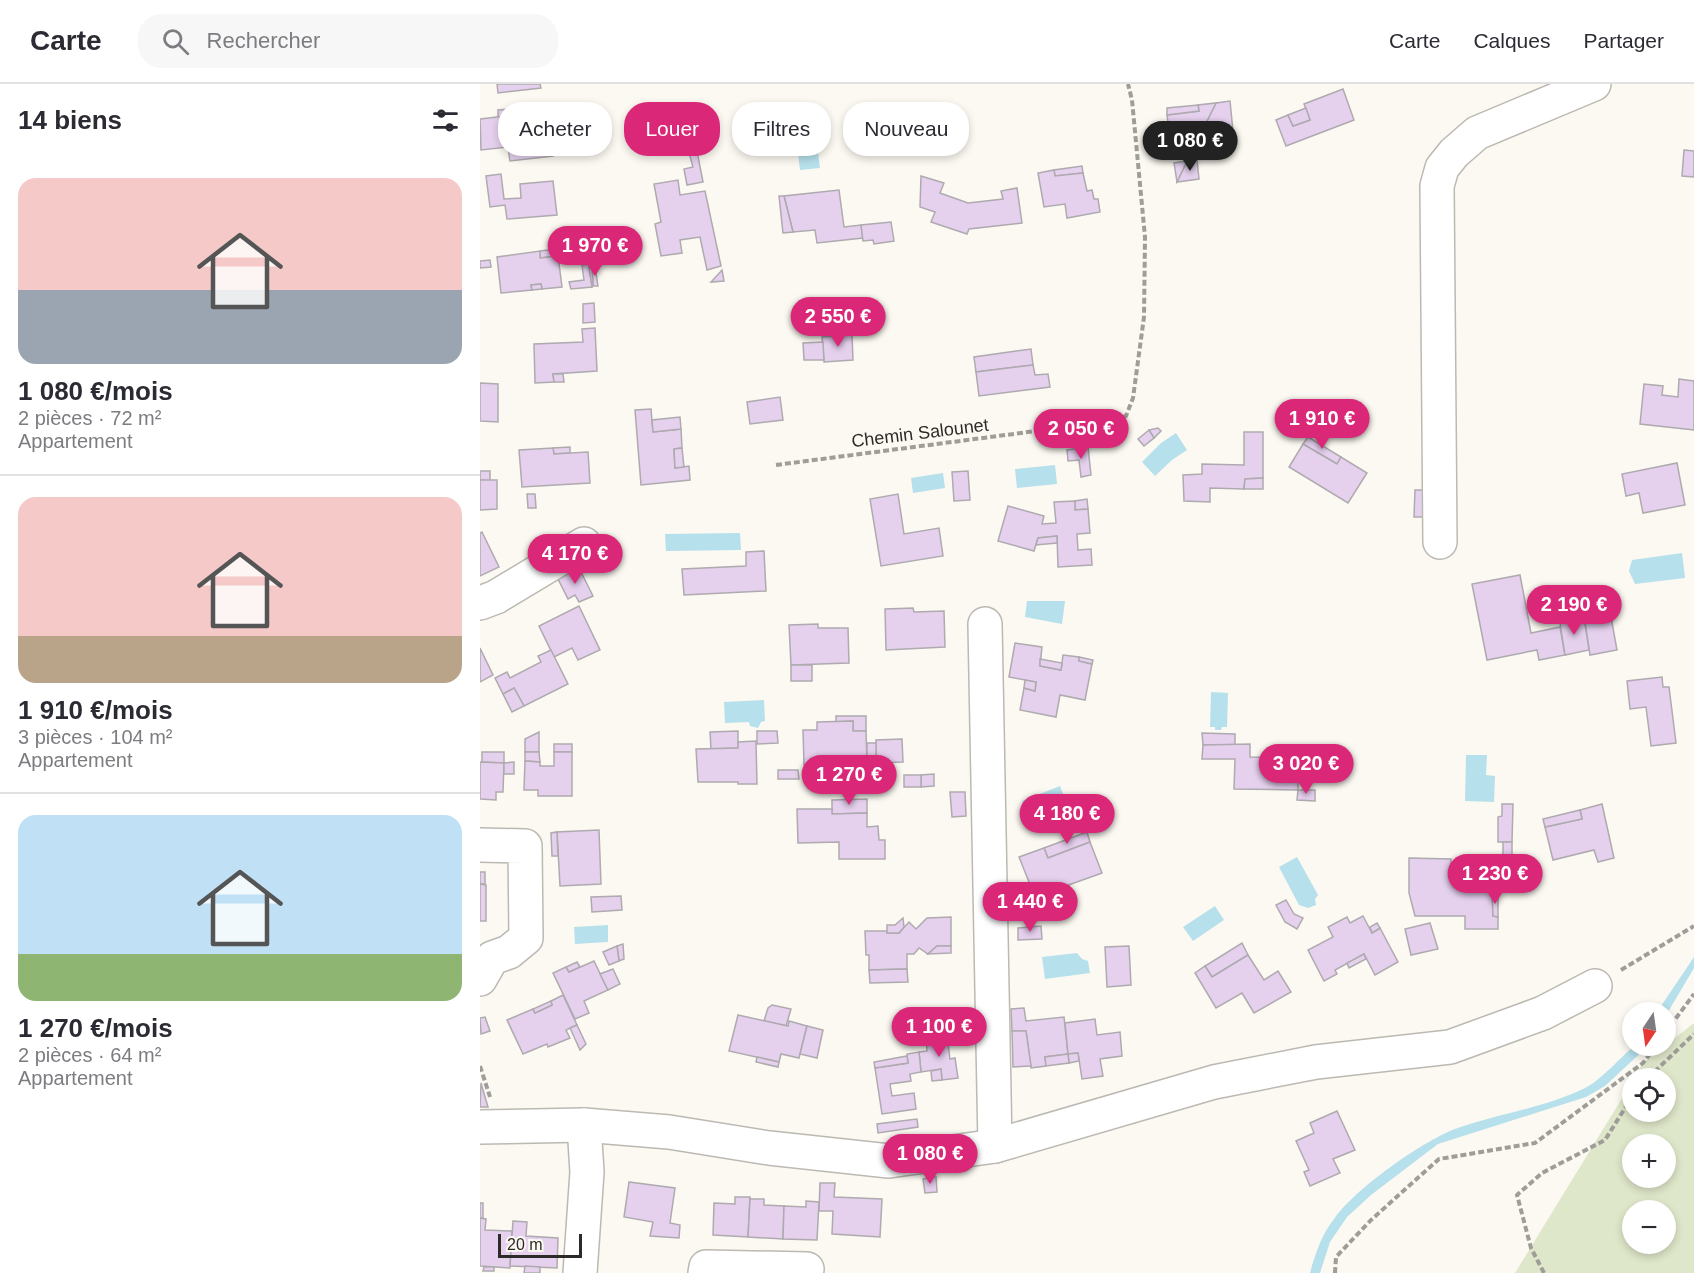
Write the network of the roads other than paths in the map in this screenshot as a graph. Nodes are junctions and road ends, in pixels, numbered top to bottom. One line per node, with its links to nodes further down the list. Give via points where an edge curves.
1 (1594, 84): 2 (street, via 1477,133 1442,168 1437,186)
2 (1440, 542)
3 (584, 544): 4 (street)
4 (480, 603)
5 (985, 624): 11 (street)
6 (480, 845): 7 (street, via 525,846 526,938 509,952 492,958)
7 (480, 979)
8 (1594, 986): 11 (street, via 1543,1013 1450,1047 1316,1062 1214,1082)
9 (584, 1125): 10 (street); 11 (street, via 669,1132 889,1161); 13 (street, via 587,1172)
10 (480, 1127)
11 (995, 1146)
12 (807, 1269): 14 (street, via 706,1267)
13 (580, 1273)
14 (705, 1273)

